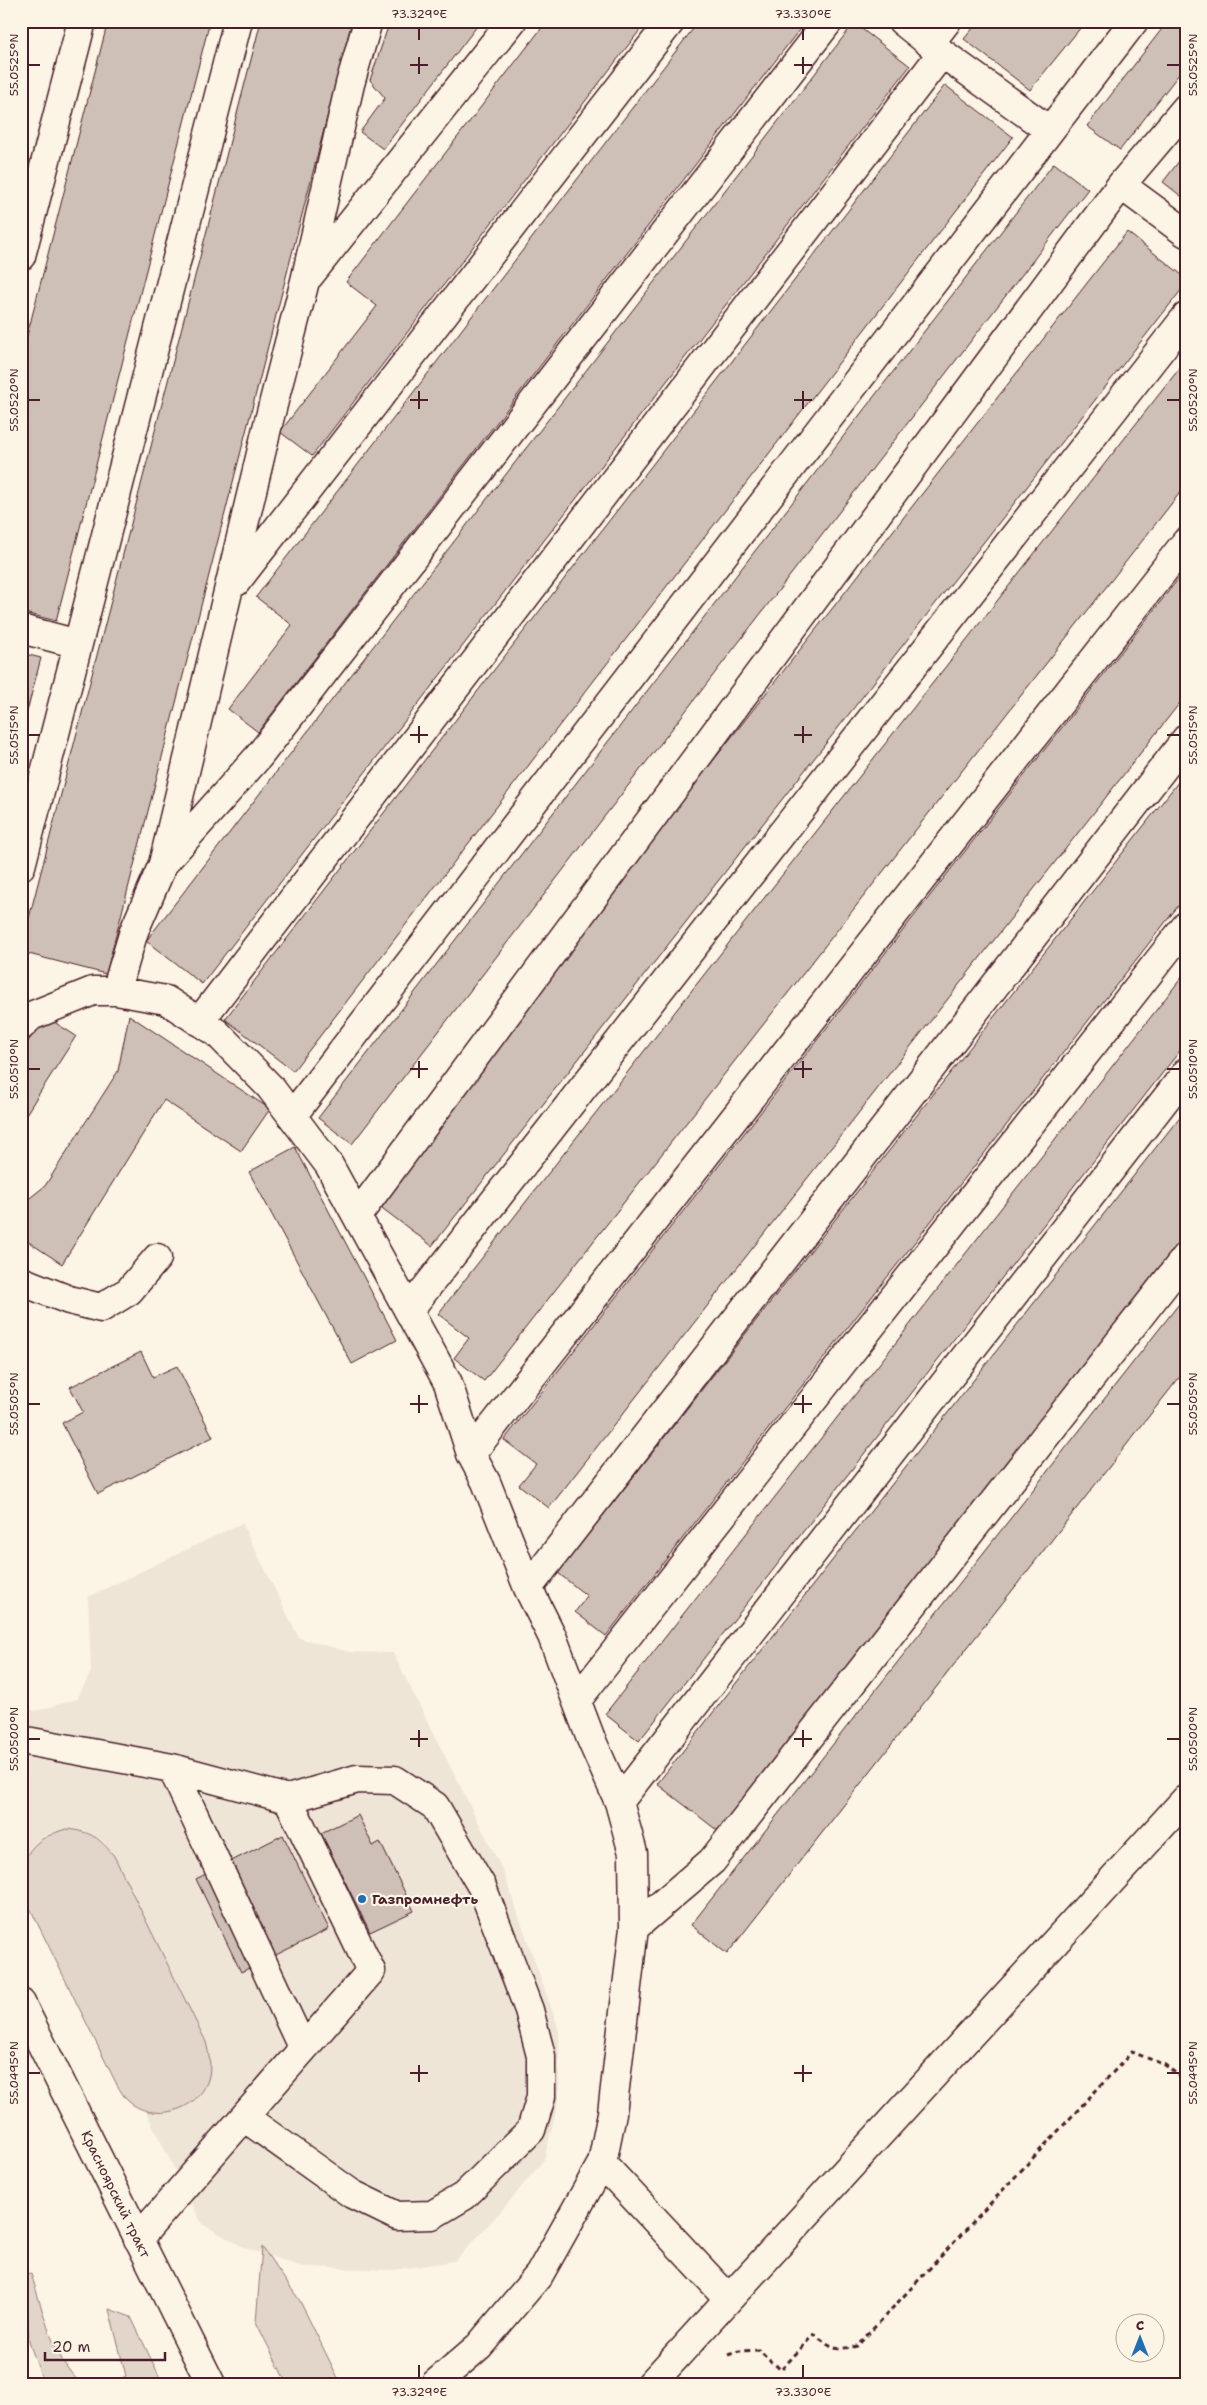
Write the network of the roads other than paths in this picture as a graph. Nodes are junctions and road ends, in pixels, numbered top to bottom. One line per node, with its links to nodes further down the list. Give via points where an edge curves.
1 (82, 21): 15 (main road)
2 (238, 21): 21 (main road)
3 (368, 21): 16 (main road, via 350,84)
4 (512, 21): 16 (main road)
5 (671, 21): 19 (main road)
6 (829, 21): 23 (main road, via 259,756)
7 (902, 21): 10 (main road)
8 (947, 21): 10 (main road)
9 (1134, 21): 12 (main road)
10 (936, 48): 12 (main road); 27 (main road)
11 (1186, 108): 13 (main road)
12 (1049, 130): 30 (main road)
13 (1121, 185): 14 (main road); 31 (main road)
14 (1186, 233)
15 (21, 256)
16 (305, 281): 19 (main road)
17 (1186, 317): 35 (main road)
18 (1186, 542): 36 (main road)
19 (230, 589): 23 (main road)
20 (21, 629): 21 (main road)
21 (78, 644): 24 (main road)
22 (1186, 738): 37 (main road)
23 (163, 864): 26 (main road, via 134,931)
24 (21, 866)
25 (1186, 926): 38 (main road)
26 (116, 991): 27 (main road, via 166,1000); 28 (main road, via 92,991 32,1016)
27 (199, 1022): 30 (main road, via 217,1033 270,1087)
28 (21, 1026)
29 (1186, 1073): 43 (main road)
30 (292, 1116): 31 (main road, via 329,1165)
31 (357, 1216): 35 (main road)
32 (1186, 1257): 44 (main road, via 712,1861)
33 (157, 1258): 34 (main road, via 129,1291 101,1308 69,1300)
34 (21, 1280)
35 (409, 1310): 36 (main road, via 448,1383)
36 (471, 1454): 37 (main road, via 486,1482)
37 (528, 1588): 38 (main road)
38 (578, 1700): 43 (main road)
39 (21, 1740): 40 (main road)
40 (172, 1768): 41 (main road); 46 (main road)
41 (288, 1799): 46 (main road, via 371,1971); 47 (main road, via 357,1779 395,1780 435,1806 482,1887 529,2010 541,2056 541,2097 531,2130 464,2196 432,2214 397,2216 352,2194)
42 (1186, 1799): 50 (main road)
43 (619, 1802): 44 (main road, via 633,1853)
44 (634, 1928): 48 (main road, via 612,2113)
45 (21, 2003): 49 (main road, Красноярский тракт)
46 (304, 2048): 47 (main road)
47 (244, 2117): 49 (main road)
48 (602, 2163): 50 (main road); 52 (main road, via 539,2275 480,2346)
49 (138, 2239): 51 (main road, Красноярский тракт)
50 (728, 2298): 53 (main road)
51 (211, 2384)
52 (435, 2384)
53 (651, 2384)

